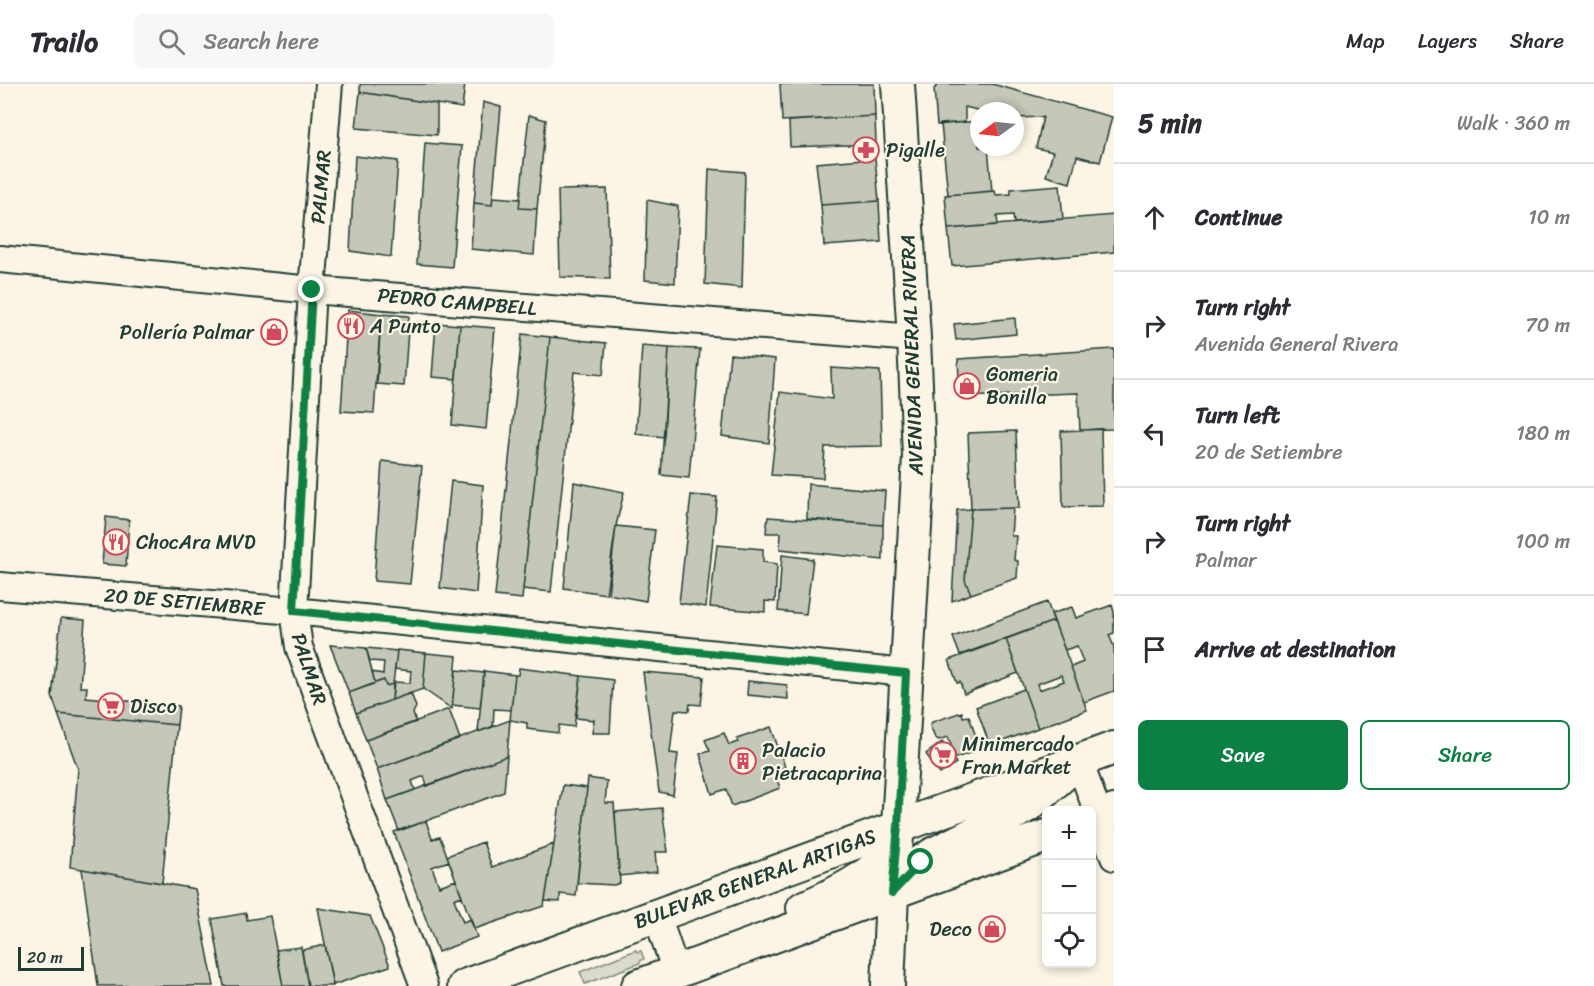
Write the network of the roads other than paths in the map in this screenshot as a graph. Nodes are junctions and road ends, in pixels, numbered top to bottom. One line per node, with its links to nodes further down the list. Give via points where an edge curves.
1 (329, 84): 4 (street, PALMAR)
2 (898, 84): 5 (main road, AVENIDA GENERAL RIVERA)
3 (0, 259): 4 (street, PEDRO CAMPBELL)
4 (312, 290): 5 (street, PEDRO CAMPBELL); 7 (street, PALMAR)
5 (914, 338): 8 (main road, AVENIDA GENERAL RIVERA, via 919,456)
6 (0, 586): 7 (street, 20 DE SETIEMBRE)
7 (294, 611): 8 (street, 20 DE SETIEMBRE); 18 (street, PALMAR, via 299,647)
8 (906, 673): 12 (main road, AVENIDA GENERAL RIVERA)
9 (1114, 748): 10 (main road, BULEVAR GENERAL ARTIGAS)
10 (1079, 761): 11 (street); 12 (main road, BULEVAR GENERAL ARTIGAS); 15 (main road, via 1016,813 921,862)
11 (1102, 816): 14 (street)
12 (898, 826): 15 (main road, AVENIDA GENERAL RIVERA); 16 (main road, BULEVAR GENERAL ARTIGAS); 17 (main road, via 888,853 868,873 811,904 717,943)
13 (1042, 838): 15 (main road)
14 (1114, 857)
15 (892, 893): 17 (main road); 21 (main road, AVENIDA GENERAL RIVERA)
16 (657, 916): 17 (street); 19 (main road, BULEVAR GENERAL ARTIGAS)
17 (684, 969): 20 (main road)
18 (424, 986)
19 (464, 986)
20 (638, 986)
21 (888, 986)

